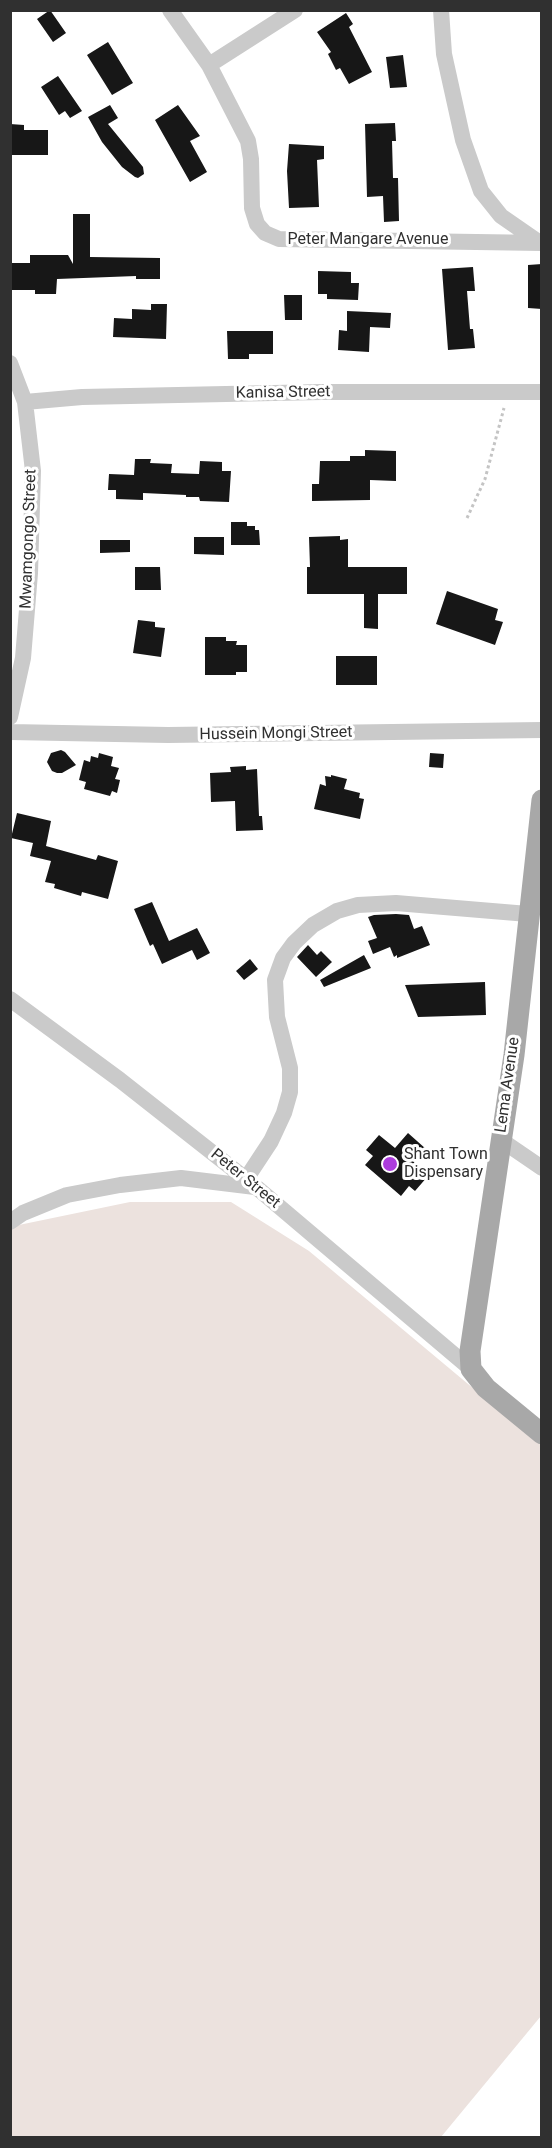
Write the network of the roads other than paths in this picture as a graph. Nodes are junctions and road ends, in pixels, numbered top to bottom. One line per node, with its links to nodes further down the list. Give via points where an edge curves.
1 (170, 10): 4 (street, Peter Mangare Avenue)
2 (295, 10): 4 (street)
3 (441, 10): 5 (street, via 444,54 458,118 481,192 501,216)
4 (209, 65): 5 (street, Peter Mangare Avenue, via 248,141 252,208 257,224 279,240)
5 (541, 243)
6 (10, 363): 8 (street, Mwamgongo Street)
7 (542, 392): 8 (street, Kanisa Street, via 104,396)
8 (25, 402): 9 (street, Mwamgongo Street, via 33,471 30,573 23,658)
9 (10, 717)
10 (542, 730): 11 (street, Hussein Mongi Street, via 168,735)
11 (10, 732)
12 (542, 800): 13 (main road, Lema Avenue)
13 (528, 914): 15 (main road, Lema Avenue); 17 (street, via 396,903 358,905 313,925 294,943 275,980 277,1017 290,1068 290,1092)
14 (10, 999): 17 (street, Peter Street)
15 (501, 1140): 16 (street); 19 (main road, Lema Avenue, via 473,1326)
16 (542, 1168)
17 (251, 1183): 18 (street, via 181,1178 120,1185 67,1195); 19 (street, Peter Street)
18 (10, 1221)
19 (471, 1369): 20 (main road, via 486,1388)
20 (542, 1434)

